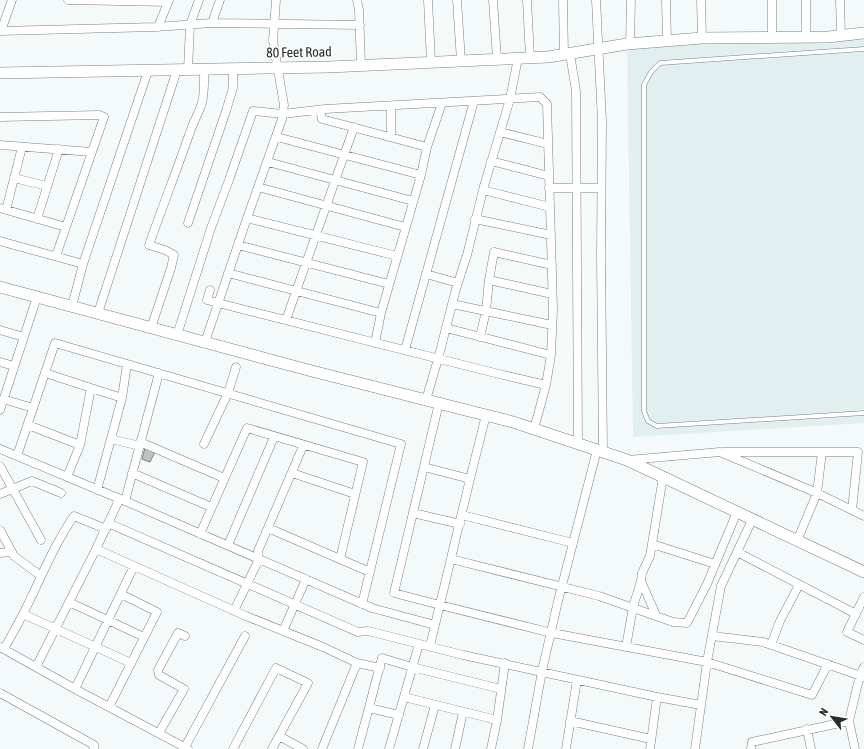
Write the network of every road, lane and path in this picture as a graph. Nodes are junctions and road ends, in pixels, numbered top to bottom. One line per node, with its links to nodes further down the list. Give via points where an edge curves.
1 (12, 0): 25 (street)
2 (68, 0): 19 (street)
3 (199, 0): 22 (street)
4 (220, 0): 20 (street)
5 (276, 0): 21 (street)
6 (357, 0): 23 (street)
7 (428, 0): 40 (street)
8 (457, 0): 39 (street)
9 (493, 0): 38 (street)
10 (527, 0): 37 (street)
11 (563, 0): 35 (street)
12 (596, 0): 33 (street)
13 (631, 0): 32 (street)
14 (666, 0): 31 (street)
15 (701, 0): 30 (street)
16 (772, 0): 28 (street)
17 (806, 0): 29 (street)
18 (840, 0): 27 (street)
19 (169, 1): 24 (street)
20 (212, 23): 21 (street); 22 (street)
21 (274, 23): 23 (street); 42 (street, via 273,41)
22 (190, 25): 24 (street); 44 (street)
23 (360, 25): 41 (street)
24 (158, 27): 25 (street)
25 (1, 31)
26 (864, 33): 27 (street, 80 Feet Road)
27 (841, 35): 29 (street, 80 Feet Road)
28 (772, 37): 29 (street, 80 Feet Road); 30 (street, 80 Feet Road)
29 (806, 37)
30 (702, 38): 31 (street, 80 Feet Road)
31 (667, 41): 32 (street, 80 Feet Road)
32 (630, 44): 33 (street, 80 Feet Road)
33 (598, 49): 35 (street, 80 Feet Road); 76 (street, via 602,121)
34 (864, 49): 141 (lane, via 660,63 644,85 644,411 648,421 657,426)
35 (567, 54): 37 (street, 80 Feet Road); 75 (street, via 576,91)
36 (518, 58): 37 (street, 80 Feet Road); 38 (street, 80 Feet Road); 48 (street)
37 (530, 58)
38 (497, 59): 39 (street, 80 Feet Road)
39 (461, 61): 40 (street, 80 Feet Road)
40 (431, 62): 41 (street, 80 Feet Road)
41 (361, 65): 42 (street, 80 Feet Road)
42 (279, 68): 43 (street, 80 Feet Road); 53 (street)
43 (233, 69): 45 (street, 80 Feet Road); 85 (street, via 233,88)
44 (182, 70): 45 (street, 80 Feet Road); 46 (street, 80 Feet Road); 111 (street)
45 (204, 70): 115 (street, via 201,106 149,246 165,250 174,256)
46 (148, 71): 47 (street, 80 Feet Road); 95 (street)
47 (0, 73)
48 (510, 99): 49 (street); 56 (street); 59 (street, via 540,97 547,104)
49 (474, 101): 50 (street); 98 (street)
50 (442, 103): 51 (street); 62 (street)
51 (391, 106): 52 (street); 58 (street)
52 (320, 110): 53 (street); 55 (street, via 322,119)
53 (283, 114): 57 (street); 118 (street, via 253,112)
54 (0, 118): 64 (street, via 99,115 104,117)
55 (354, 128): 58 (street); 65 (street)
56 (500, 132): 59 (street); 66 (street)
57 (277, 137): 65 (street); 67 (street)
58 (391, 137): 62 (street)
59 (548, 144): 69 (street)
60 (0, 145): 61 (street)
61 (22, 147): 63 (street); 70 (street)
62 (427, 147): 68 (street)
63 (59, 149): 64 (street); 72 (street)
64 (92, 152): 86 (street)
65 (344, 154): 68 (street); 71 (street)
66 (491, 161): 69 (street); 77 (street)
67 (268, 162): 71 (street); 73 (street)
68 (421, 175): 78 (street)
69 (549, 176): 74 (street)
70 (14, 178): 72 (street); 81 (street)
71 (336, 180): 78 (street); 79 (street)
72 (47, 186): 82 (street)
73 (258, 187): 79 (street); 83 (street)
74 (549, 188): 75 (street); 80 (street)
75 (576, 188): 76 (street); 149 (street)
76 (601, 188): 153 (street)
77 (483, 190): 80 (street); 84 (street)
78 (413, 201): 87 (street)
79 (327, 206): 87 (street); 88 (street)
80 (550, 208): 89 (street)
81 (3, 209): 82 (street)
82 (37, 218): 86 (street)
83 (247, 218): 88 (street); 91 (street)
84 (475, 219): 89 (street); 100 (street)
85 (188, 223)
86 (66, 227): 92 (street)
87 (405, 227): 93 (street)
88 (316, 235): 93 (street); 94 (street)
89 (551, 235): 96 (street)
90 (0, 241): 92 (street)
91 (238, 245): 94 (street); 97 (street)
92 (56, 256): 95 (street)
93 (397, 256): 101 (street)
94 (305, 263): 101 (street); 104 (street)
95 (83, 264): 109 (street)
96 (552, 265): 99 (street, via 494,252); 105 (street)
97 (228, 273): 104 (street); 107 (street)
98 (426, 274): 100 (street); 123 (street)
99 (489, 280): 105 (street); 110 (street)
100 (458, 283): 108 (street)
101 (389, 284): 112 (street)
102 (0, 287): 106 (street)
103 (210, 290): 107 (street, via 207,300)
104 (296, 291): 112 (street); 113 (street)
105 (552, 294): 114 (street)
106 (37, 297): 109 (street); 119 (street)
107 (218, 303): 113 (street); 121 (street)
108 (452, 304): 110 (street); 116 (street)
109 (72, 306): 111 (street)
110 (486, 311): 114 (street); 120 (street)
111 (98, 313): 115 (street)
112 (381, 313): 122 (street)
113 (286, 320): 122 (street)
114 (552, 325): 124 (street)
115 (151, 328): 118 (street)
116 (446, 328): 120 (street); 125 (street)
117 (0, 330): 119 (street)
118 (177, 335): 121 (street)
119 (24, 337): 128 (street)
120 (480, 337): 124 (street)
121 (204, 342): 137 (street)
122 (375, 343): 123 (street)
123 (405, 350): 125 (street)
124 (551, 355): 132 (street)
125 (438, 359): 132 (street); 137 (street)
126 (0, 362): 128 (street)
127 (127, 364): 130 (street, via 54,344); 131 (street); 135 (street)
128 (14, 366): 136 (street)
129 (236, 367): 134 (street)
130 (45, 373): 133 (street); 139 (street)
131 (159, 373): 134 (street); 147 (street)
132 (546, 385): 144 (street)
133 (91, 388): 135 (street); 150 (street)
134 (228, 393): 148 (street); 198 (street, via 401,444)
135 (122, 398): 146 (street)
136 (3, 399): 139 (street); 140 (street)
137 (426, 400): 138 (street)
138 (439, 403): 142 (street); 159 (street)
139 (33, 408): 143 (street)
140 (0, 410)
141 (864, 413)
142 (486, 415): 144 (street); 165 (street)
143 (28, 425): 150 (street); 156 (street)
144 (534, 429): 149 (street)
145 (274, 437): 151 (street); 164 (street, via 247,428); 188 (street)
146 (111, 439): 147 (street); 167 (street)
147 (140, 444): 160 (street); 164 (street)
148 (204, 444)
149 (578, 444): 153 (street)
150 (80, 445): 162 (street)
151 (304, 446): 161 (street); 171 (street, via 363,462)
152 (0, 449): 156 (street)
153 (600, 451): 157 (street); 186 (street)
154 (720, 452): 155 (street); 157 (street); 169 (street)
155 (822, 452): 169 (street); 174 (street, via 858,452)
156 (17, 456): 162 (street)
157 (627, 460): 163 (street)
158 (0, 466): 166 (street)
159 (424, 467): 165 (street); 176 (street)
160 (132, 473): 172 (street); 173 (street)
161 (292, 473): 171 (street); 181 (street)
162 (67, 477): 167 (street)
163 (663, 477): 175 (street); 187 (street)
164 (224, 478): 173 (street)
165 (470, 479): 178 (street)
166 (13, 489): 168 (street, via 32,481); 170 (street); 184 (street)
167 (97, 490): 172 (street)
168 (62, 493)
169 (817, 493): 174 (street); 185 (street)
170 (0, 494)
171 (355, 494): 194 (street)
172 (122, 500): 180 (street); 183 (street)
173 (211, 507): 183 (street)
174 (852, 510): 177 (street)
175 (737, 512): 179 (street); 196 (street)
176 (413, 513): 178 (street); 211 (street, via 394,593)
177 (864, 516)
178 (461, 520): 186 (street); 195 (street)
179 (752, 520): 185 (street); 191 (street)
180 (107, 526): 189 (street); 200 (street, via 74,516); 203 (street)
181 (268, 528): 193 (street, via 258,551); 194 (street)
182 (0, 530): 190 (street)
183 (200, 534): 188 (street)
184 (40, 540)
185 (797, 541): 199 (street)
186 (573, 543): 205 (street)
187 (652, 544): 196 (street); 202 (street, via 650,556 642,573)
188 (228, 545): 193 (street)
189 (96, 549): 197 (street); 208 (street)
190 (11, 552): 192 (street); 200 (street)
191 (737, 552): 204 (street); 224 (street, via 721,586)
192 (0, 553)
193 (259, 559): 201 (street); 203 (street)
194 (340, 559): 198 (street)
195 (451, 559): 205 (street); 211 (street)
196 (715, 564): 216 (street, via 687,622 673,622)
197 (134, 566): 206 (street); 213 (street)
198 (370, 572): 210 (street)
199 (864, 572)
200 (41, 576): 214 (street)
201 (306, 579): 209 (street); 210 (street)
202 (642, 582): 212 (street); 216 (street)
203 (247, 583): 209 (street); 213 (street)
204 (799, 585): 215 (street); 228 (street)
205 (562, 587): 212 (street); 221 (street)
206 (121, 594): 217 (street); 225 (street, via 156,612)
207 (864, 596): 215 (street)
208 (69, 602): 217 (street); 219 (street)
209 (294, 604): 220 (street); 227 (street, via 358,632 368,631)
210 (362, 604): 218 (street)
211 (440, 606): 218 (street); 221 (street)
212 (633, 607): 216 (street); 231 (street)
213 (234, 611): 220 (street)
214 (23, 614): 219 (street); 232 (street)
215 (856, 614): 226 (street, via 847,632)
216 (656, 615)
217 (108, 620): 225 (street); 230 (street)
218 (435, 625): 229 (street)
219 (55, 629): 230 (street); 238 (street)
220 (283, 631): 235 (street)
221 (552, 633): 231 (street); 242 (street)
222 (185, 636): 260 (street, via 178,633 158,670 159,675 184,689)
223 (245, 636): 263 (street)
224 (712, 636): 228 (street); 233 (street)
225 (144, 637): 234 (street)
226 (864, 640)
227 (419, 644): 229 (street); 239 (street)
228 (771, 645): 237 (street)
229 (430, 646): 236 (street)
230 (95, 647): 234 (street); 245 (street)
231 (626, 647): 233 (street)
232 (2, 648): 238 (street)
233 (707, 662): 237 (street, via 812,695); 251 (street)
234 (131, 663): 252 (street)
235 (358, 663): 241 (street); 268 (street)
236 (505, 664): 242 (street); 246 (street)
237 (828, 664): 243 (street)
238 (36, 667): 245 (street)
239 (412, 667): 241 (street, via 382,658); 246 (street); 248 (street)
240 (864, 667): 243 (street)
241 (380, 668): 253 (street)
242 (542, 671): 244 (street); 274 (street)
243 (862, 676): 258 (street)
244 (577, 680): 249 (street); 257 (street)
245 (75, 689): 252 (street)
246 (501, 689): 256 (street)
247 (0, 693): 264 (street, via 94,745)
248 (404, 697): 250 (street); 255 (street)
249 (657, 697): 251 (street); 262 (street)
250 (435, 705): 254 (street); 271 (street)
251 (701, 705): 277 (street)
252 (109, 707): 260 (street)
253 (369, 708): 255 (street); 269 (street)
254 (463, 712): 256 (street); 272 (street)
255 (399, 715): 270 (street)
256 (497, 720): 273 (street)
257 (570, 721): 262 (street); 275 (street)
258 (849, 721): 259 (street); 280 (street)
259 (807, 729): 278 (street, via 752,742); 279 (street)
260 (159, 733): 263 (street)
261 (279, 736): 265 (street, via 308,683 276,668); 266 (street); 267 (street)
262 (651, 739): 276 (street)
263 (187, 748)
264 (94, 749)
265 (233, 749)
266 (272, 749)
267 (303, 749)
268 (322, 749)
269 (358, 749)
270 (389, 749)
271 (423, 749)
272 (455, 749)
273 (491, 749)
274 (528, 749)
275 (566, 749)
276 (650, 749)
277 (695, 749)
278 (751, 749)
279 (811, 749)
280 (855, 749)

